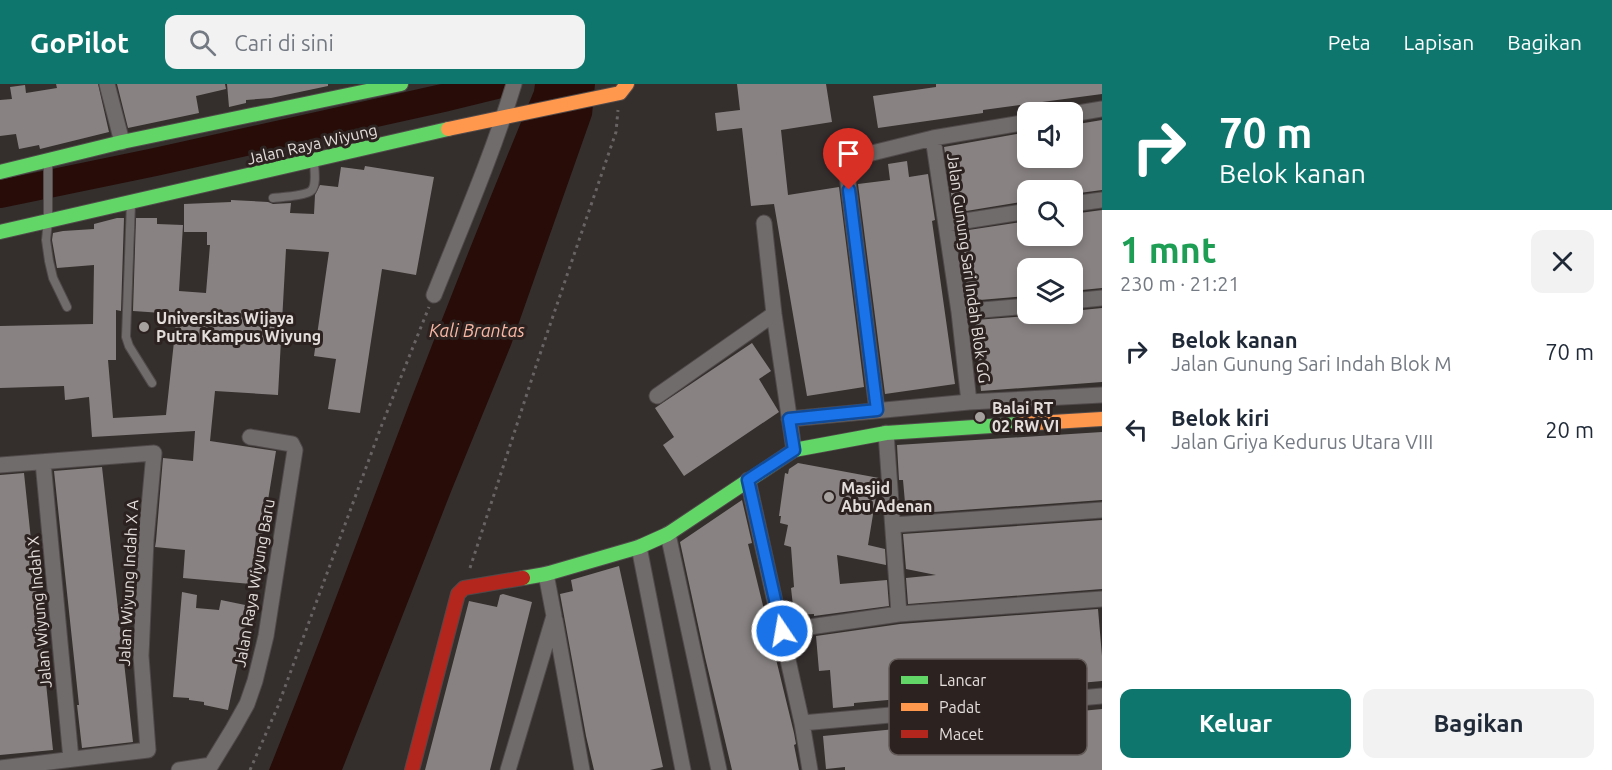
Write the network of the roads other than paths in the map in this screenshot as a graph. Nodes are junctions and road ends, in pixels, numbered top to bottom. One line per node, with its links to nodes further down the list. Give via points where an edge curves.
1 (107, 84): 10 (street)
2 (401, 84): 10 (main road)
3 (514, 84): 6 (street)
4 (624, 89): 6 (main road, Jalan Raya Wiyung, via 604,97)
5 (1102, 109): 7 (street)
6 (509, 112): 12 (main road, Jalan Raya Wiyung); 23 (street)
7 (1083, 112)
8 (1017, 124): 9 (street)
9 (933, 138): 21 (street, Jalan Gunung Sari Indah Blok GG); 34 (street, via 856,157 848,165)
10 (122, 142): 11 (main road)
11 (48, 160): 13 (main road); 19 (lane)
12 (314, 160): 14 (lane, via 314,184 308,194); 16 (main road, Jalan Raya Wiyung)
13 (0, 172)
14 (273, 198)
15 (1102, 200): 17 (street)
16 (132, 202): 19 (main road, Jalan Raya Wiyung); 30 (lane, via 126,337)
17 (1083, 203)
18 (1017, 213): 21 (street)
19 (48, 216): 22 (main road, Jalan Raya Wiyung); 26 (lane, via 48,261)
20 (764, 223): 29 (street)
21 (946, 224): 28 (street, Jalan Gunung Sari Indah Blok GG)
22 (0, 232)
23 (434, 295)
24 (1102, 298): 25 (street)
25 (1083, 300)
26 (67, 307)
27 (1017, 307): 28 (street)
28 (959, 312): 33 (street, Jalan Gunung Sari Indah Blok GG)
29 (774, 314): 32 (street); 36 (street)
30 (152, 383)
31 (1102, 395): 33 (street)
32 (657, 396)
33 (969, 402): 34 (street)
34 (877, 410): 36 (street)
35 (1102, 418): 37 (main road)
36 (789, 419): 39 (street)
37 (886, 433): 39 (main road); 44 (street)
38 (250, 437): 57 (street, Jalan Raya Wiyung Baru, via 292,444 295,450 266,636 255,681)
39 (794, 450): 42 (main road)
40 (43, 462): 41 (street); 56 (street, Jalan Wiyung Indah X); 56 (street, Jalan Wiyung Indah X A, via 154,453 141,656 148,750)
41 (0, 465)
42 (748, 480): 45 (main road); 51 (street)
43 (1102, 510): 44 (street)
44 (893, 525): 49 (street)
45 (668, 534): 46 (main road); 64 (street)
46 (639, 547): 47 (main road); 63 (street)
47 (546, 574): 50 (street); 60 (main road, via 464,588 458,594)
48 (1102, 599): 49 (street)
49 (899, 615): 51 (street)
50 (554, 616): 61 (street); 62 (street)
51 (782, 631): 55 (street)
52 (1102, 696): 53 (street)
53 (1087, 697)
54 (889, 715): 55 (street)
55 (802, 723): 65 (street)
56 (71, 759): 58 (street)
57 (211, 767): 59 (street, Jalan Raya Wiyung Baru)
58 (0, 768)
59 (179, 770)
60 (412, 770)
61 (508, 770)
62 (582, 770)
63 (683, 770)
64 (719, 770)
65 (810, 770)

